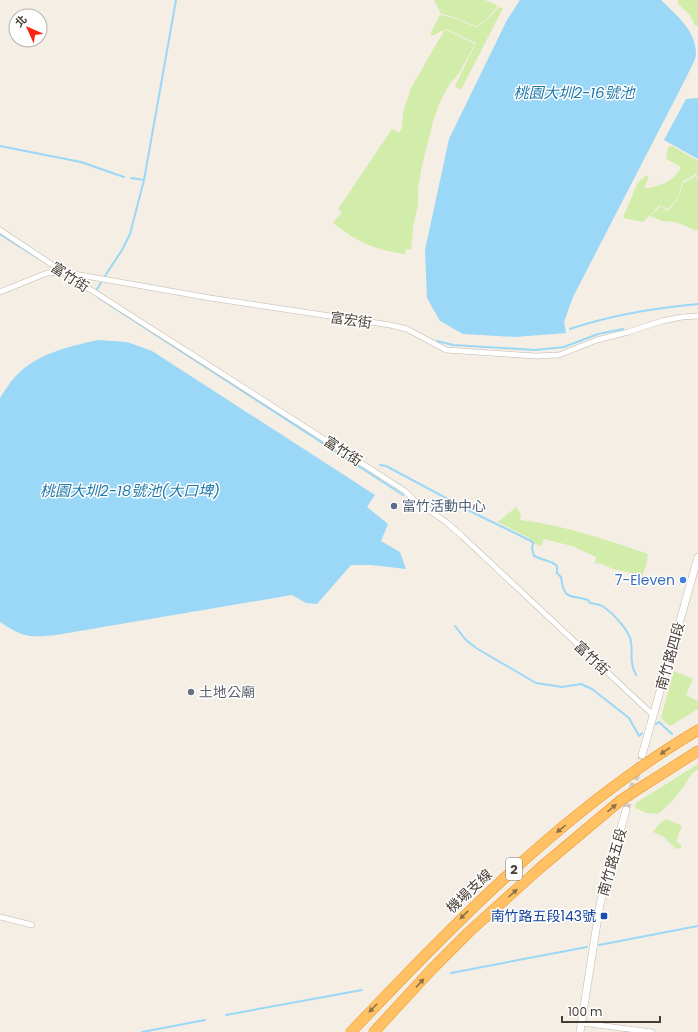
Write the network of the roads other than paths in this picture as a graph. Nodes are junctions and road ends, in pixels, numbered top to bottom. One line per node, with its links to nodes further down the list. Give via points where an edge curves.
1 (0, 230): 2 (street, 富竹街)
2 (63, 272): 3 (street, 富宏街, via 47,273); 4 (street, 富宏街, via 210,298 390,325 407,329 446,350 536,356 559,355 597,340 662,321); 6 (street, 富竹街, via 405,491 462,536)
3 (0, 292)
4 (698, 316)
5 (698, 557): 6 (street, 南竹路四段)
6 (653, 715): 9 (street, 南竹路四段)
7 (698, 730): 14 (highway, 機場支線 / 2, one-way to 14, via 626,778 526,858 450,928)
8 (698, 751): 15 (highway, 2, one-way to 8, via 465,937 540,868 621,800)
9 (642, 755)
10 (626, 810): 13 (street, 南竹路五段, via 600,904)
11 (0, 917): 12 (street)
12 (32, 925)
13 (581, 1023): 16 (street, 南竹路五段); 17 (street)
14 (351, 1032)
15 (374, 1032)
16 (580, 1032)
17 (652, 1032)

